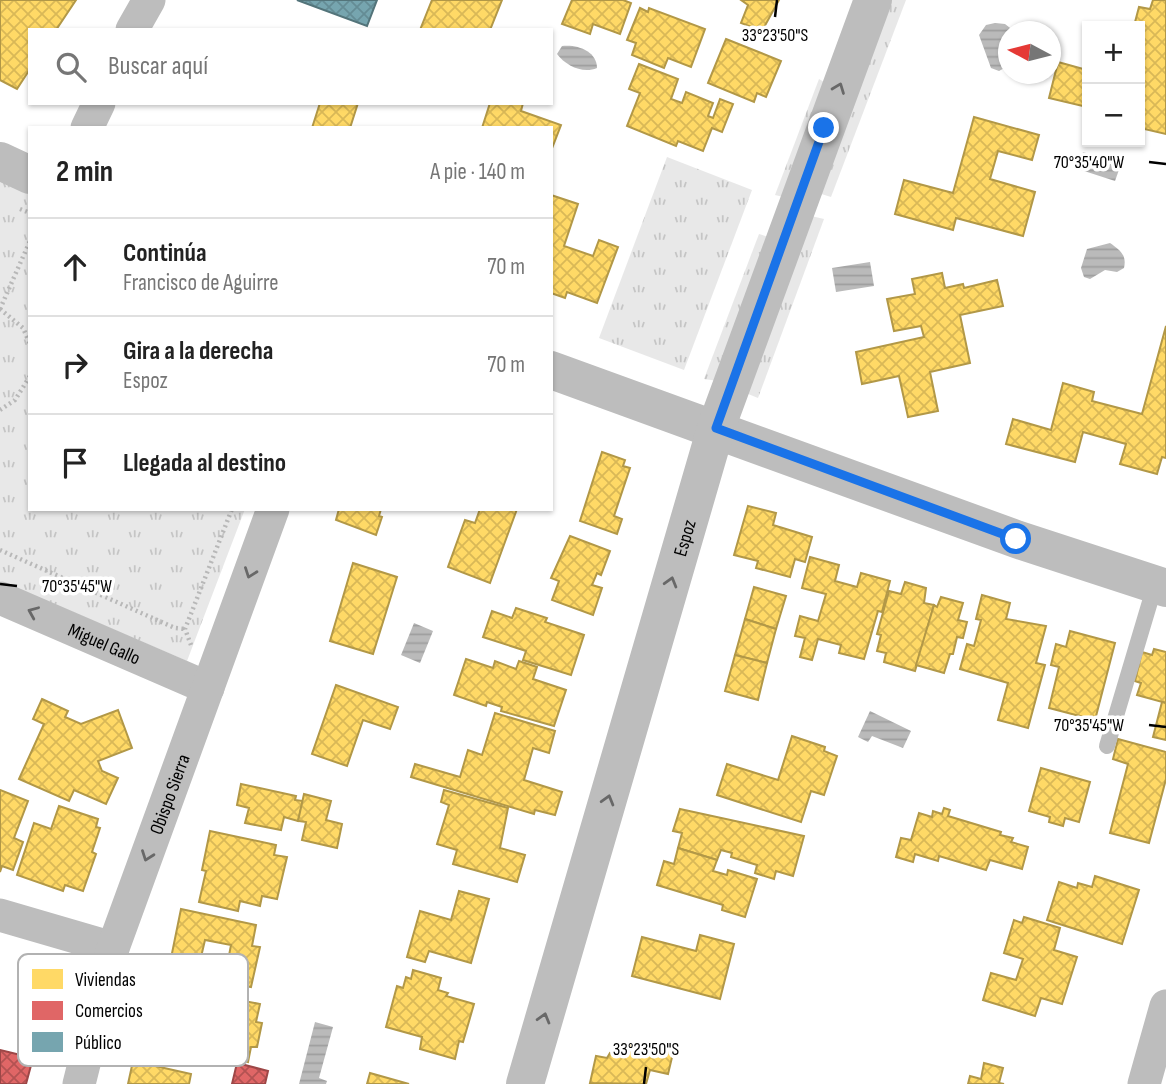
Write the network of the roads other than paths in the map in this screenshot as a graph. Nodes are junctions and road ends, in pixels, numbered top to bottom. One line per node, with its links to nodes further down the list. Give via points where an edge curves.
1 (149, 0): 3 (street)
2 (873, 0): 9 (street, Espoz, one-way to 2)
3 (133, 28)
4 (98, 105): 5 (street)
5 (89, 126)
6 (0, 161): 7 (street)
7 (28, 174)
8 (553, 371): 9 (street)
9 (716, 428): 11 (street, via 1016,539); 21 (street, Espoz, one-way to 9)
10 (272, 511): 13 (street, Obispo Sierra, one-way to 13)
11 (1161, 587): 14 (lane, via 1140,629)
12 (0, 598): 13 (street, Miguel Gallo, one-way to 12)
13 (208, 688): 16 (street, Obispo Sierra, one-way to 16)
14 (1107, 746)
15 (0, 915): 16 (street)
16 (113, 948): 17 (street, Obispo Sierra)
17 (112, 954)
18 (1166, 1006): 22 (street)
19 (84, 1066): 20 (street, Obispo Sierra)
20 (79, 1084)
21 (525, 1084)
22 (1144, 1084)

